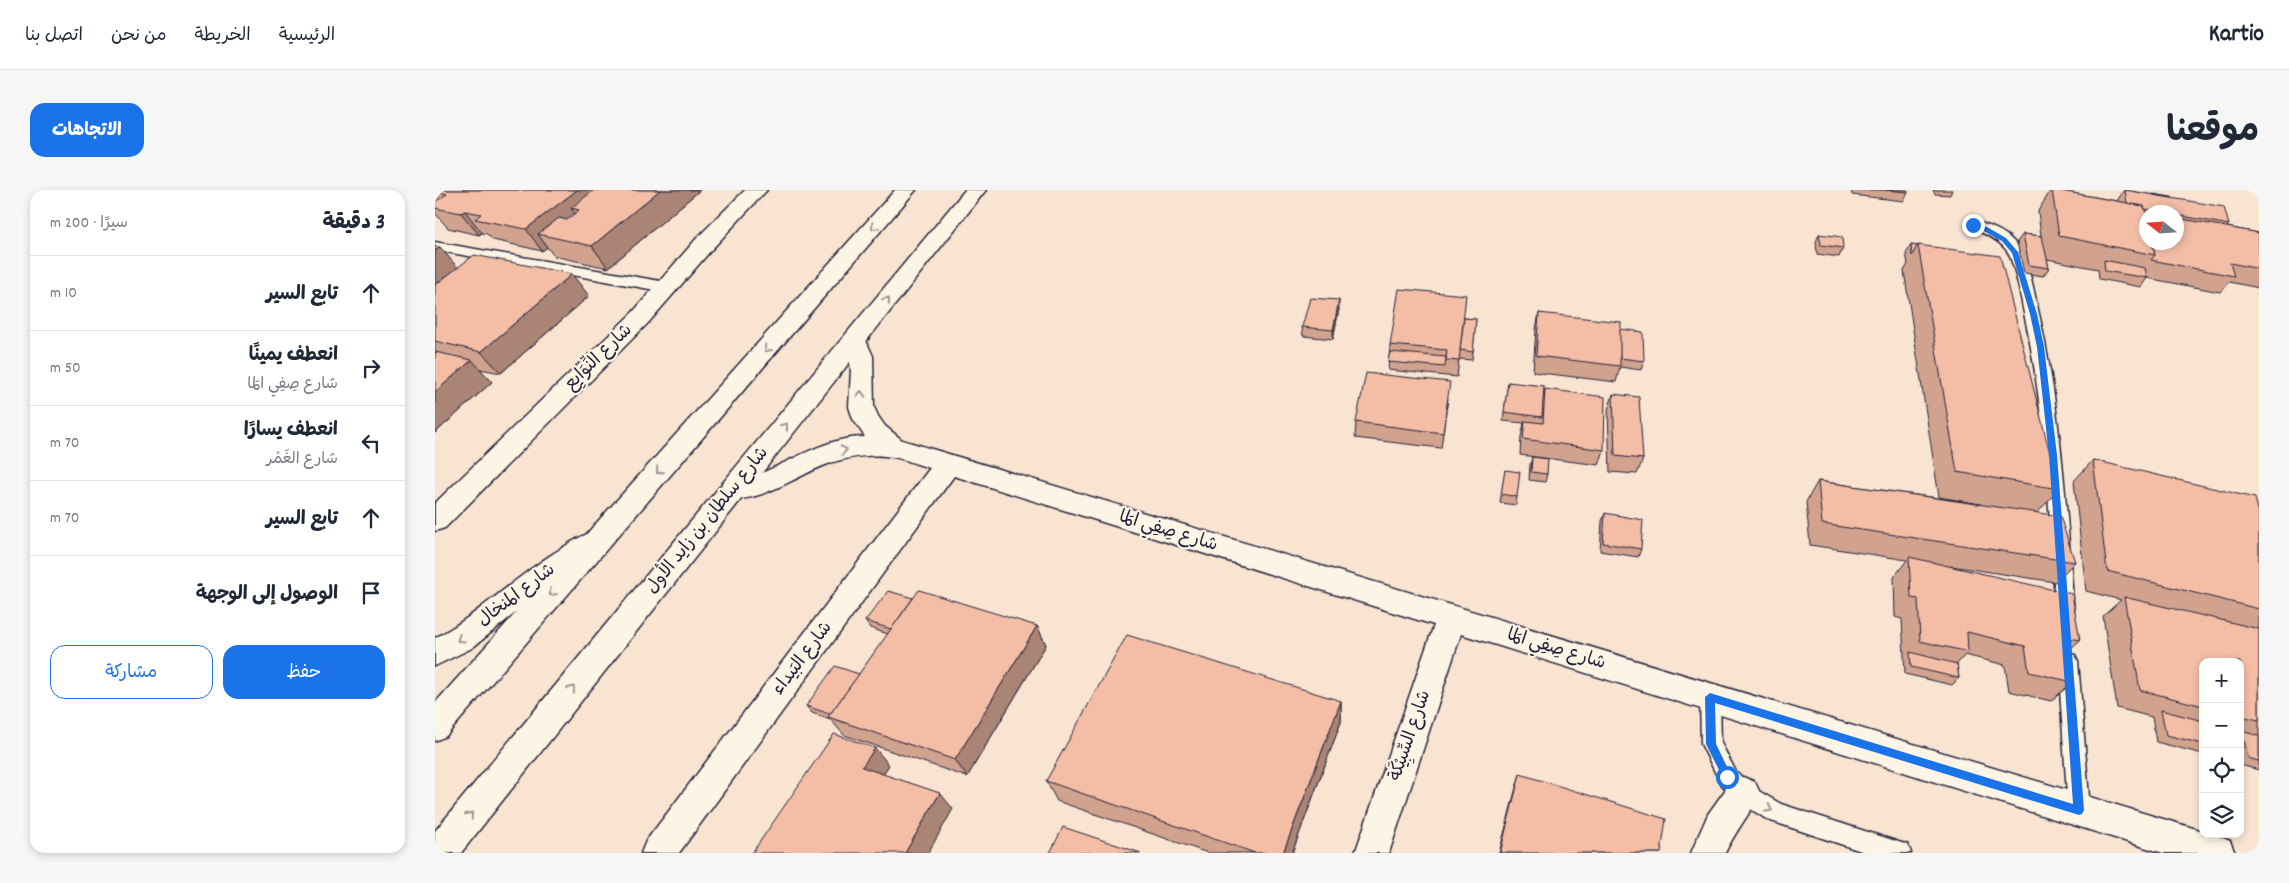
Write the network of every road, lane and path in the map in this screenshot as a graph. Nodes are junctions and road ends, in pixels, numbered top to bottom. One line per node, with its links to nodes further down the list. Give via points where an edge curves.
1 (757, 190): 6 (street, شارع النِّوَايِع, via 705,242)
2 (906, 190): 12 (street, one-way to 12)
3 (976, 190): 7 (street, شارع سلطان بن زايد الأول, one-way to 3)
4 (1973, 225): 18 (lane, via 2004,239 2015,253 2039,339 2053,455)
5 (435, 246): 6 (lane)
6 (667, 287): 11 (street, شارع النِّوَايِع, via 641,317)
7 (855, 340): 8 (street, شارع صِفِي المَا, one-way to 7, via 880,438 863,414 860,401 863,362); 10 (street, شارع سلطان بن زايد الأول, one-way to 7)
8 (893, 447): 9 (street, شارع صِفِي المَا); 10 (street, شارع صِفِي المَا, one-way to 8, via 769,481 820,456 875,446)
9 (948, 464): 13 (street, شارع صِفِي المَا); 20 (street, شارع البَيداء)
10 (733, 490): 19 (street, شارع سلطان بن زايد الأول, one-way to 10)
11 (435, 520)
12 (599, 540): 14 (street, شارع المنخال, one-way to 14, via 540,577 461,639); 16 (street, one-way to 16)
13 (1451, 618): 15 (street, شارع صِفِي المَا); 21 (street, شارع السِّبِيْكَة)
14 (435, 653)
15 (1710, 697): 17 (lane, via 1711,744 1727,777); 18 (street, شارع صِفِي المَا)
16 (435, 726)
17 (1743, 793): 22 (street); 23 (lane, one-way to 23, via 1776,813)
18 (2079, 810): 24 (street, شارع صِفِي المَا)
19 (439, 853)
20 (658, 853)
21 (1372, 853)
22 (1707, 853)
23 (1900, 853)
24 (2218, 853)

